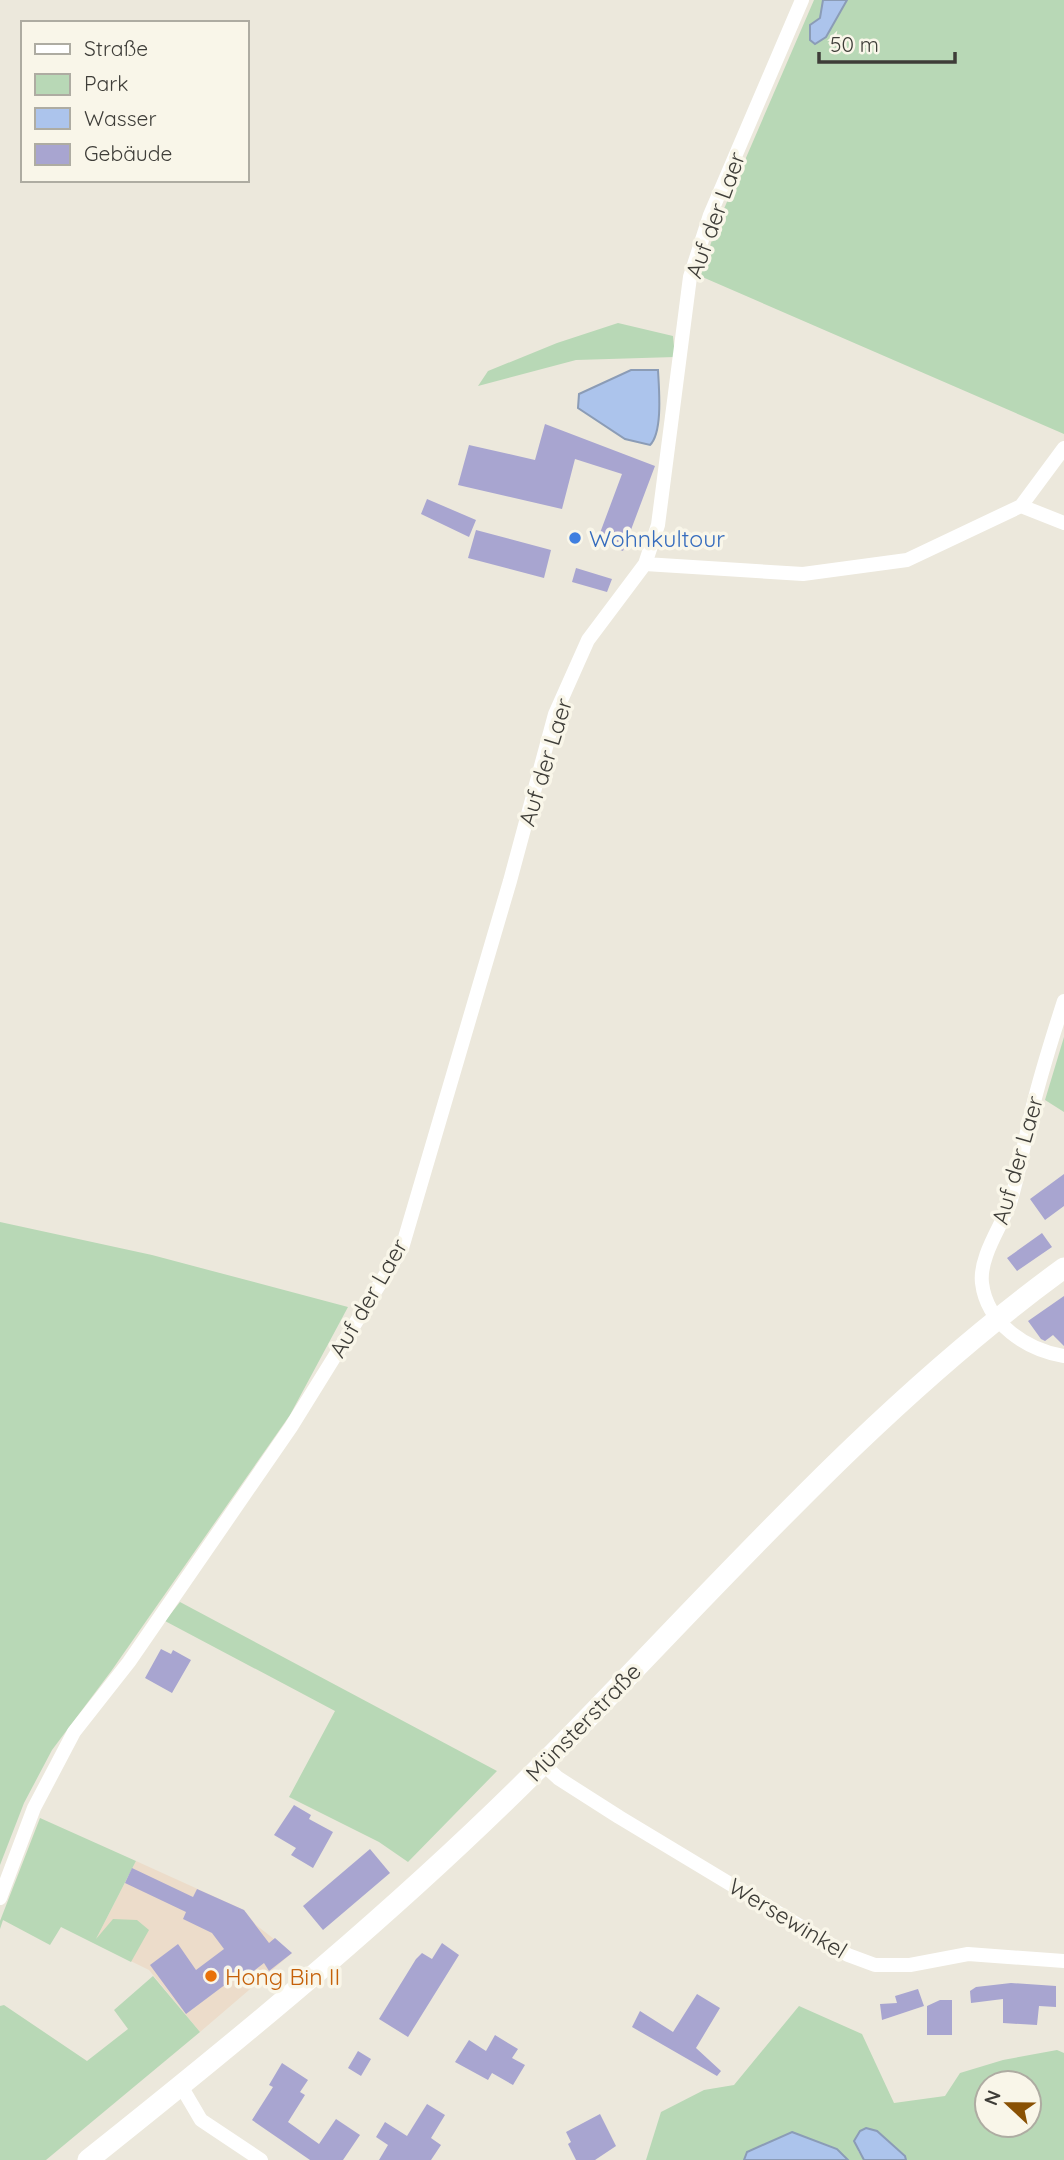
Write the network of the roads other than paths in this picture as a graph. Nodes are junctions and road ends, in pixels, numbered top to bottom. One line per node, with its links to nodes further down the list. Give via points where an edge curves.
1 (802, 0): 5 (street, Auf der Laer, via 710,215 690,277 658,525)
2 (1064, 448): 3 (street)
3 (1021, 506): 4 (street); 5 (street, via 907,560 803,574)
4 (1064, 523)
5 (645, 564): 11 (street, Auf der Laer, via 588,640 555,714 401,1248 291,1427 74,1732 34,1808)
6 (1064, 1001): 8 (street, Auf der Laer, via 1010,1203 986,1259 982,1283)
7 (1064, 1268): 8 (main road, Münsterstraße)
8 (995, 1319): 9 (street, via 1044,1352); 10 (main road, Münsterstraße, via 813,1486)
9 (1064, 1356)
10 (543, 1764): 12 (street, Wersewinkel, via 620,1817 848,1955 875,1965 910,1965 968,1954); 13 (main road, Münsterstraße, via 385,1913)
11 (0, 1898)
12 (1064, 1961)
13 (181, 2086): 14 (main road, Münsterstraße); 15 (street, via 201,2120)
14 (88, 2160)
15 (261, 2160)

